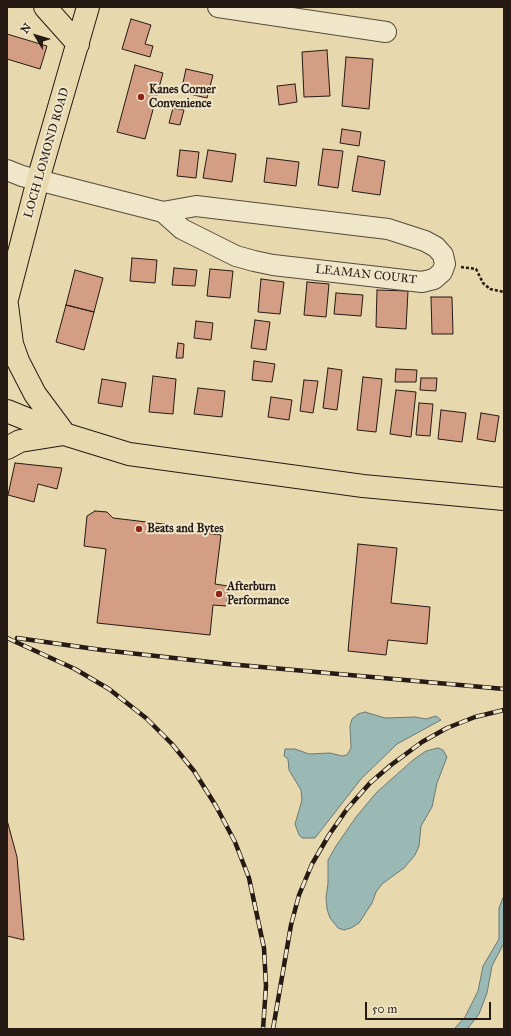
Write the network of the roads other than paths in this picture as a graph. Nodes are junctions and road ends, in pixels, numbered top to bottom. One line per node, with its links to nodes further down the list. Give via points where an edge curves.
1 (45, 7): 5 (main road)
2 (88, 7): 5 (main road, LOCH LOMOND ROAD)
3 (218, 7): 4 (street)
4 (386, 32)
5 (78, 44): 7 (main road, LOCH LOMOND ROAD)
6 (7, 170): 7 (street, LEAMAN COURT)
7 (38, 180): 8 (street, LEAMAN COURT); 9 (main road, LOCH LOMOND ROAD)
8 (163, 212): 8 (street, LEAMAN COURT, via 182,228 236,256 273,265 422,282 434,279 442,272 445,264 436,248 425,241 382,227 196,206)
9 (7, 299)
10 (7, 305): 12 (main road, via 12,344 18,361 35,394)
11 (7, 411): 12 (main road)
12 (64, 434): 13 (main road, via 20,441); 14 (main road, via 129,454 363,486)
13 (7, 448)
14 (504, 499)

